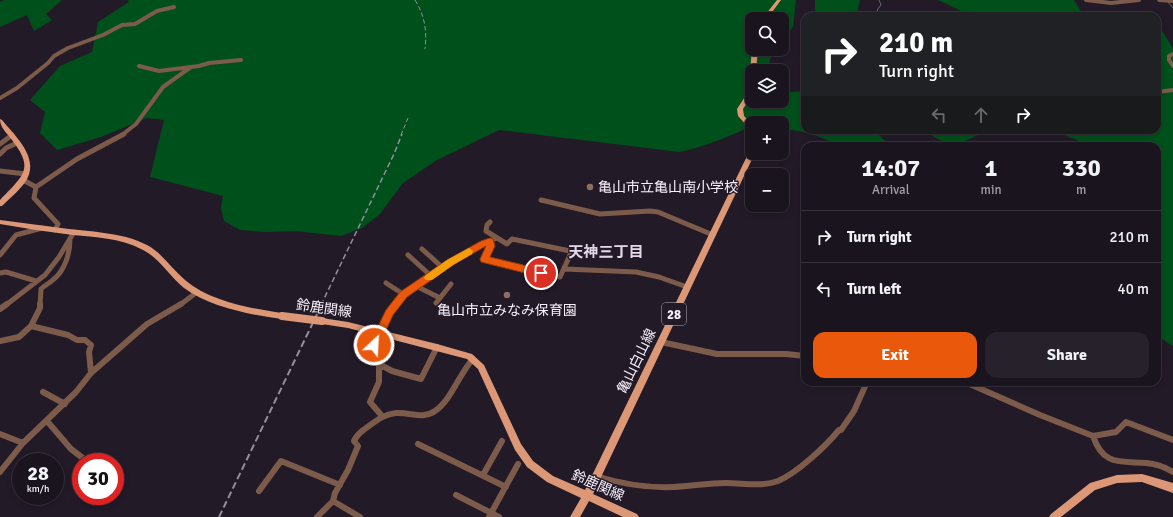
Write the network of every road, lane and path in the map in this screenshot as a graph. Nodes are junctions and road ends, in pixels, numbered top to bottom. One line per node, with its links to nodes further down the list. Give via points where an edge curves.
1 (778, 0): 7 (main road)
2 (1086, 0): 3 (street, via 1111,3)
3 (1139, 0)
4 (1160, 0): 5 (street)
5 (1172, 1)
6 (174, 7): 15 (street, via 157,11 136,24 122,25 68,48 54,56 17,88)
7 (769, 12)
8 (1173, 54): 11 (street, via 1169,56)
9 (241, 60): 12 (street)
10 (139, 66): 12 (street, via 159,71)
11 (1173, 66)
12 (191, 67): 26 (street, via 163,87 127,133 76,159)
13 (1173, 90): 14 (street)
14 (1161, 92)
15 (0, 98)
16 (745, 101): 18 (main road, via 740,109)
17 (0, 120): 19 (main road)
18 (745, 120)
19 (12, 135): 20 (main road); 21 (street)
20 (17, 143): 22 (street); 25 (main road, via 27,159)
21 (0, 144)
22 (0, 154)
23 (748, 160): 34 (main road, 亀山白山線 / 28)
24 (0, 171): 25 (street)
25 (24, 177): 26 (street); 28 (main road)
26 (36, 188): 32 (street, via 34,198 58,224)
27 (541, 200): 34 (street, via 600,214 658,212)
28 (0, 204)
29 (0, 222): 31 (main road, 鈴鹿関線)
30 (490, 222): 35 (street, via 486,231)
31 (42, 228): 32 (main road, 鈴鹿関線); 38 (street, via 16,235)
32 (55, 230): 33 (main road, 鈴鹿関線)
33 (72, 235): 44 (street, via 51,268); 49 (main road, 鈴鹿関線, via 114,238 144,248 157,256 181,281); 52 (street, via 63,267 55,278 41,288 40,308)
34 (713, 235): 48 (main road, 亀山白山線 / 28)
35 (497, 238): 36 (street); 41 (street, via 507,244 512,239 570,251)
36 (490, 241): 40 (street); 41 (street, via 484,259 560,277)
37 (422, 249): 40 (street)
38 (0, 255)
39 (408, 255): 43 (street)
40 (443, 268): 43 (street)
41 (564, 268): 48 (street, via 636,272 659,277)
42 (0, 273): 44 (street, via 6,272)
43 (431, 276): 47 (street)
44 (36, 281): 51 (street)
45 (386, 283): 50 (street)
46 (451, 284): 47 (street, via 438,301)
47 (416, 286): 50 (street)
48 (687, 288): 55 (main road, 亀山白山線 / 28)
49 (197, 292): 53 (main road, 鈴鹿関線, bridge, via 249,311 348,325); 60 (street, via 147,324)
50 (403, 294): 53 (street, via 390,312)
51 (0, 309)
52 (31, 326): 54 (street, via 19,337); 60 (street, via 90,343)
53 (380, 333): 56 (main road, 鈴鹿関線); 59 (street, via 368,358)
54 (0, 341)
55 (661, 342): 57 (street, via 726,354); 78 (main road, 亀山白山線 / 28)
56 (437, 347): 58 (main road, 鈴鹿関線); 59 (street, via 421,379 392,371)
57 (801, 356)
58 (474, 359): 65 (street, via 466,366 450,394 430,415 424,417 397,413); 84 (main road, 鈴鹿関線, via 481,367 526,459 536,470)
59 (379, 363): 65 (street, via 379,382 370,402)
60 (91, 373): 64 (street)
61 (865, 386): 78 (street, via 854,411 841,430 811,457 776,481 659,487)
62 (974, 386): 68 (street, via 1040,416)
63 (43, 392): 64 (street)
64 (65, 404): 66 (street)
65 (382, 416): 79 (street, via 355,437 354,441 358,446)
66 (47, 422): 71 (street); 73 (street)
67 (0, 434): 71 (street)
68 (1093, 436): 70 (street, via 1116,432 1126,422); 76 (street, via 1101,453 1110,460 1162,466)
69 (502, 440): 77 (street)
70 (1173, 440)
71 (23, 443): 75 (street)
72 (418, 444): 77 (street)
73 (76, 453)
74 (518, 464): 80 (street)
75 (0, 472)
76 (1173, 472)
77 (482, 475): 80 (street)
78 (596, 476): 84 (main road, 亀山白山線 / 28)
79 (340, 485): 82 (street, via 281,461); 85 (street)
80 (506, 487): 86 (street)
81 (1173, 488): 92 (main road, via 1142,478 1116,479 1093,486)
82 (259, 491)
83 (456, 495): 86 (street)
84 (587, 496): 90 (main road, 亀山白山線 / 28); 91 (main road, 鈴鹿関線)
85 (333, 501): 87 (street); 88 (street)
86 (490, 515): 89 (street)
87 (317, 517)
88 (360, 517)
89 (499, 517)
90 (575, 517)
91 (634, 517)
92 (1054, 517)

